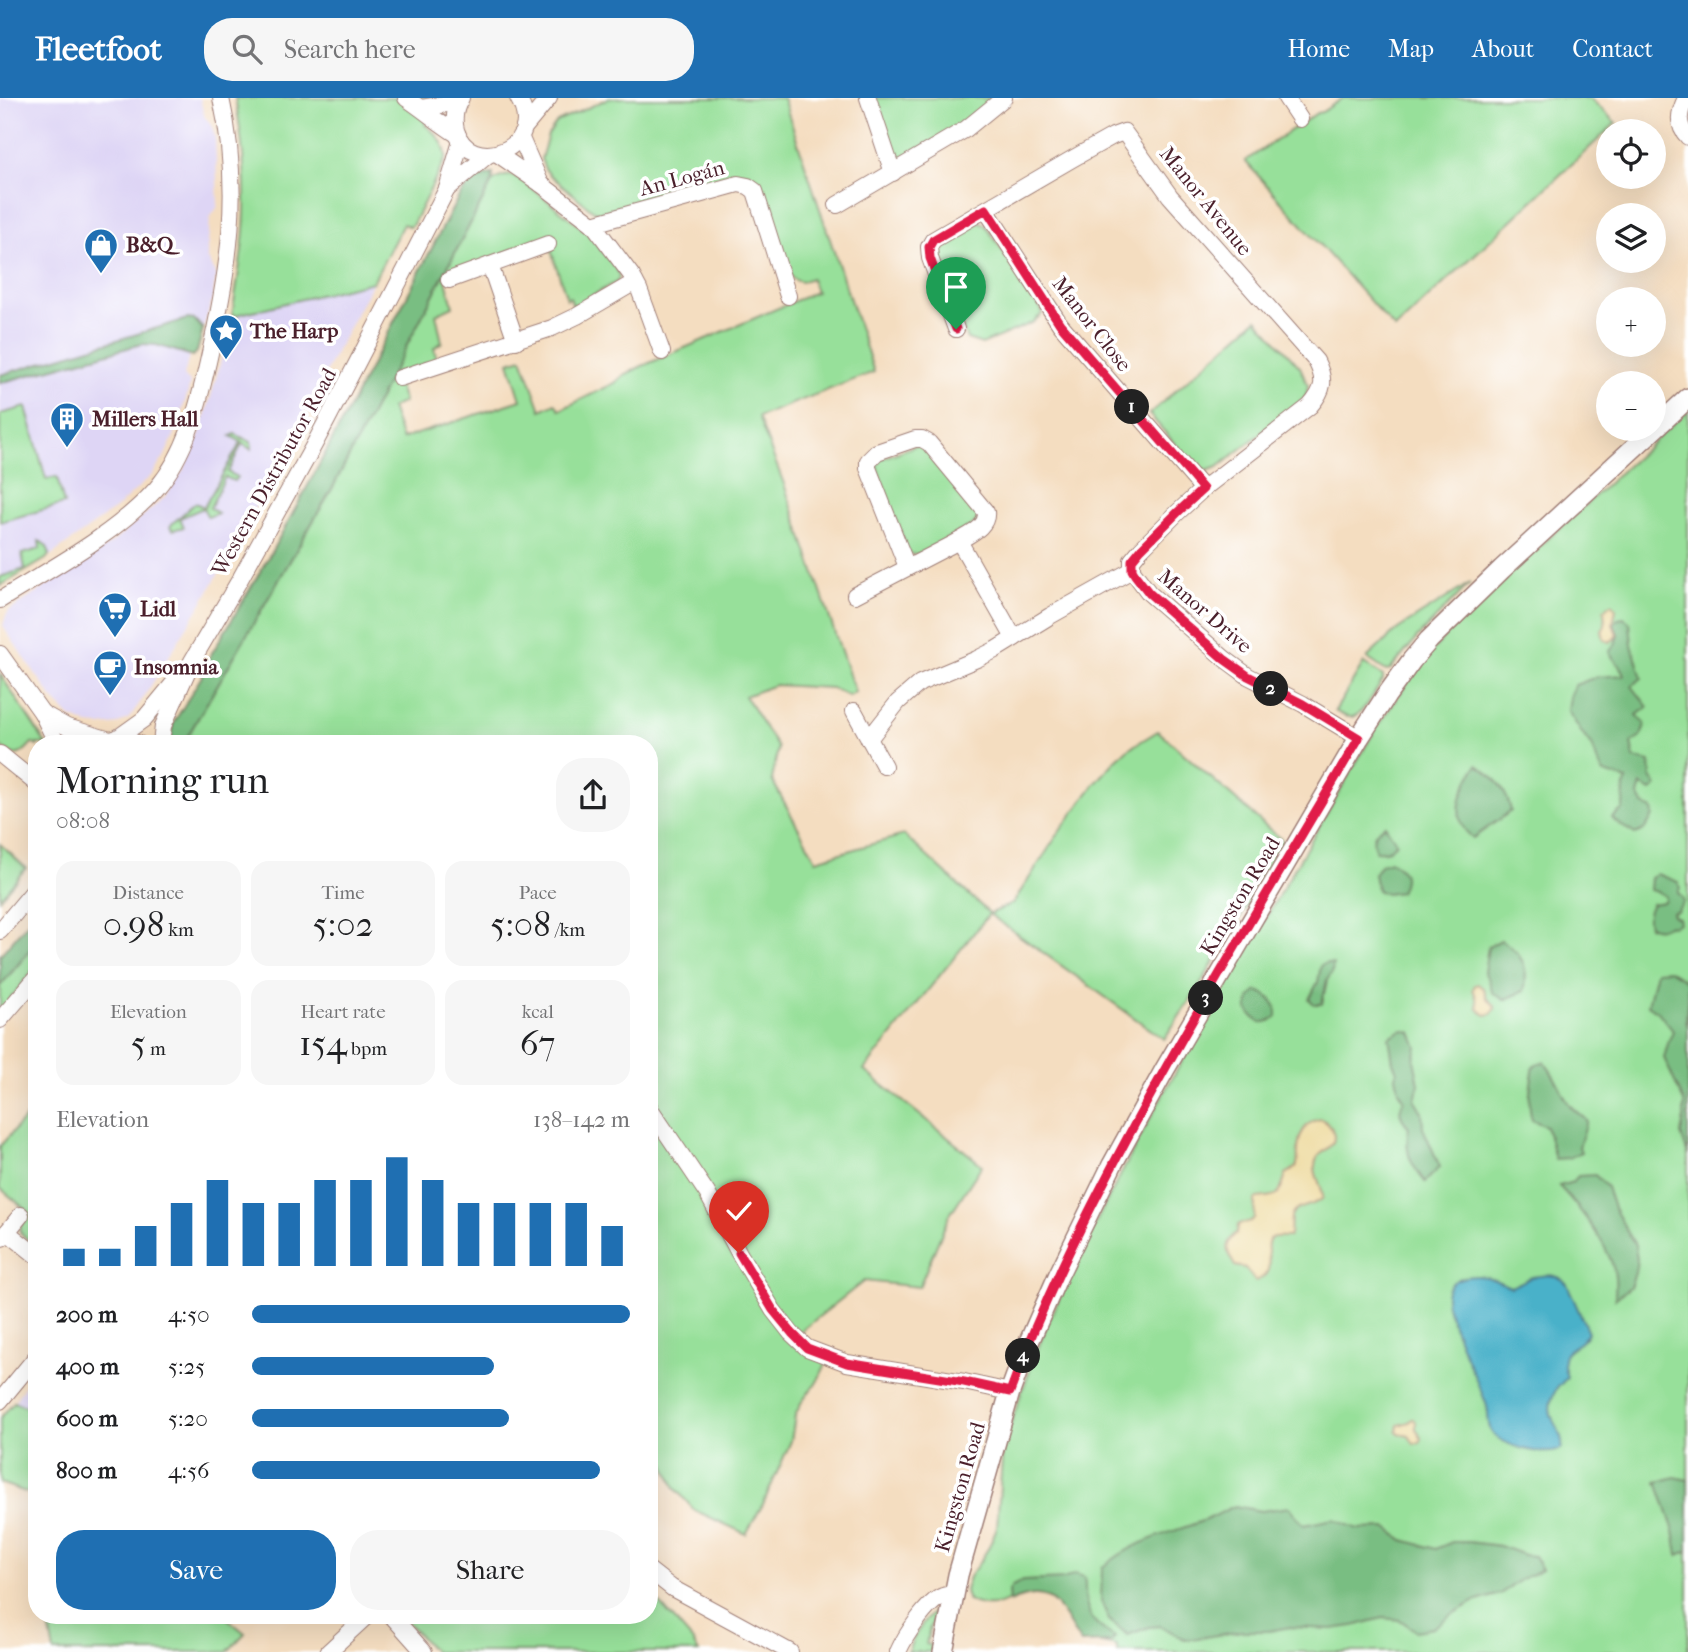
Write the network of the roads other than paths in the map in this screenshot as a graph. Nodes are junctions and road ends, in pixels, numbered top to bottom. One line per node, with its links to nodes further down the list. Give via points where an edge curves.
1 (221, 98): 38 (street, via 232,163 231,240 220,312 185,440 158,486 128,516)
2 (406, 98): 10 (street)
3 (518, 98): 12 (street, via 525,116)
4 (549, 98): 12 (street)
5 (868, 98): 16 (street)
6 (1004, 98): 16 (street, via 966,129)
7 (1286, 98): 11 (street)
8 (1686, 98): 13 (street, via 1679,121)
9 (460, 100): 10 (street); 14 (street, Western Distributor Road, via 454,121)
10 (421, 108): 14 (street)
11 (1300, 119)
12 (522, 132): 15 (street, Western Distributor Road, via 506,150); 17 (street)
13 (1688, 137)
14 (459, 138): 15 (street, via 470,148); 18 (street, Western Distributor Road)
15 (492, 154): 17 (street); 18 (street, Western Distributor Road)
16 (893, 173): 19 (street)
17 (541, 184): 21 (street)
18 (447, 189): 41 (street, Western Distributor Road, via 314,445)
19 (837, 205)
20 (986, 209): 27 (street, via 933,240 929,247); 32 (street, Manor Avenue, via 1124,132 1170,197 1316,361 1323,384); 33 (street, Manor Close, via 1060,324)
21 (593, 224): 25 (street); 26 (street, An Logán, via 738,184 748,186 755,191)
22 (548, 244): 23 (street)
23 (490, 265): 24 (street); 28 (street)
24 (449, 280)
25 (635, 282): 28 (street, via 565,322); 29 (street)
26 (788, 296)
27 (956, 329)
28 (516, 341): 30 (street)
29 (662, 352)
30 (400, 378)
31 (1688, 398): 48 (main road, Kingston Road, via 1429,640 1385,695)
32 (1310, 406): 33 (street, Manor Drive)
33 (1203, 489): 36 (street, Manor Drive, via 1141,549 1132,560)
34 (959, 541): 35 (street); 35 (street, via 984,523 986,512 929,443 915,439 877,452 868,461 869,468); 39 (street)
35 (907, 567): 37 (street)
36 (1132, 570): 39 (street); 48 (street, Manor Drive, via 1149,593 1224,659)
37 (855, 594)
38 (0, 600)
39 (1014, 638): 49 (street, via 977,660 920,683)
40 (0, 654): 43 (street)
41 (192, 661): 46 (street, Western Distributor Road, via 144,719); 47 (street, Western Distributor Road)
42 (854, 711): 49 (street)
43 (42, 713): 44 (street); 45 (street)
44 (53, 735)
45 (91, 735)
46 (119, 735)
47 (162, 735)
48 (1359, 738): 62 (main road, Kingston Road, via 1112,1165 1044,1307)
49 (869, 739): 51 (street)
50 (0, 754): 52 (street)
51 (884, 766)
52 (28, 777)
53 (28, 898): 54 (street)
54 (0, 931)
55 (28, 988): 56 (street)
56 (0, 1020)
57 (658, 1120): 62 (street, via 707,1193 773,1310 807,1348 847,1363)
58 (21, 1215): 59 (street)
59 (4, 1236): 60 (street)
60 (28, 1251)
61 (28, 1367): 63 (street)
62 (1010, 1392): 65 (main road, Kingston Road)
63 (0, 1401)
64 (658, 1577): 70 (street)
65 (954, 1594): 71 (street, via 944,1595 925,1612); 72 (main road, Kingston Road)
66 (358, 1624): 68 (street)
67 (399, 1624): 69 (street)
68 (328, 1652)
69 (424, 1652)
70 (790, 1652)
71 (898, 1652)
72 (943, 1652)

